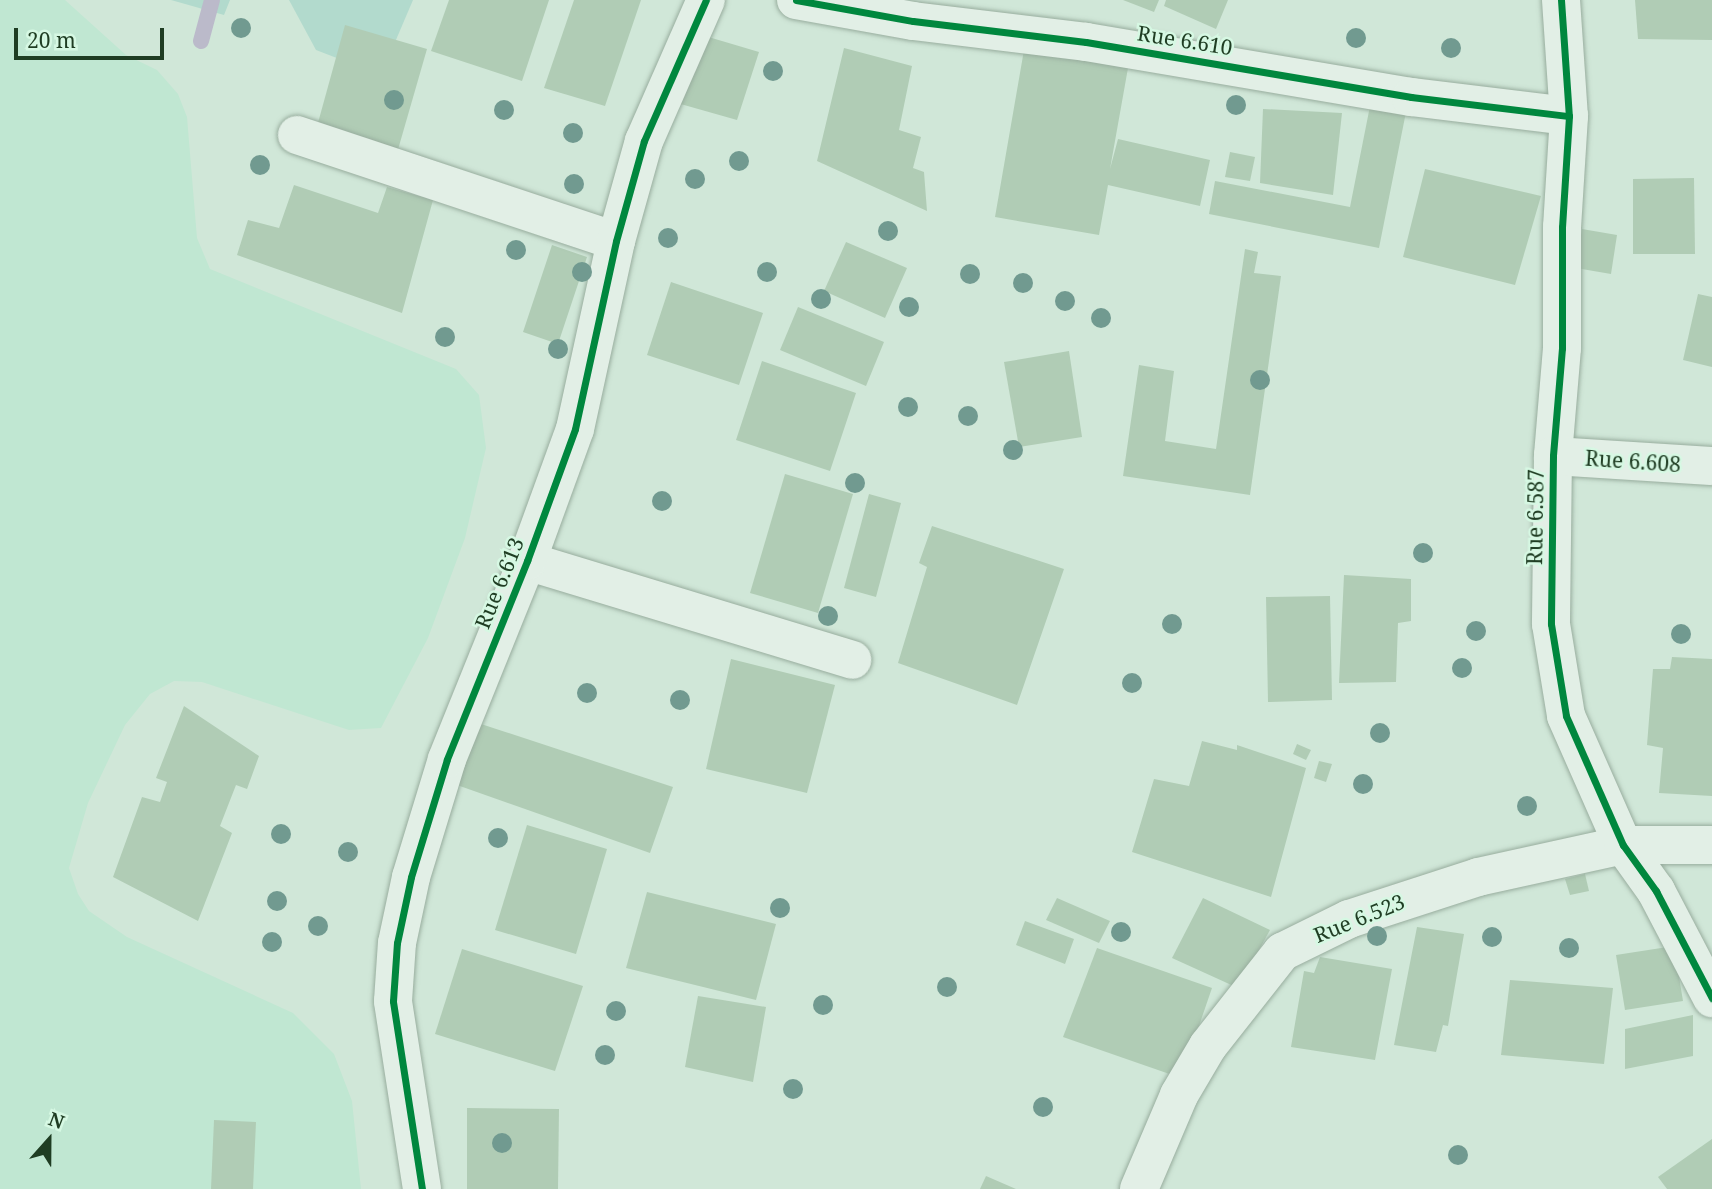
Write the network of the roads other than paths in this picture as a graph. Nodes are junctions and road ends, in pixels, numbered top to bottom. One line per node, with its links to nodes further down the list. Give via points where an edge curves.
1 (706, 0): 6 (street, Rue 6.613, via 644,141)
2 (796, 0): 4 (street, Rue 6.610, via 914,21 1100,44 1410,97)
3 (1561, 0): 4 (street, Rue 6.587)
4 (1569, 116): 7 (street, Rue 6.587, via 1562,227 1562,348)
5 (297, 135): 6 (street)
6 (616, 241): 9 (street, Rue 6.613, via 575,429)
7 (1553, 456): 8 (street, Rue 6.608); 11 (street, Rue 6.587, via 1551,624 1566,716)
8 (1712, 466)
9 (527, 561): 10 (street); 14 (street, Rue 6.613, via 447,759 411,877 397,943 393,1001)
10 (852, 660)
11 (1623, 845): 12 (street, Rue 6.523); 13 (street, Rue 6.587, via 1656,891); 15 (street, Rue 6.523, via 1534,863 1414,896 1349,919 1282,952 1202,1055 1179,1095)
12 (1712, 845)
13 (1712, 998)
14 (422, 1189)
15 (1139, 1189)

